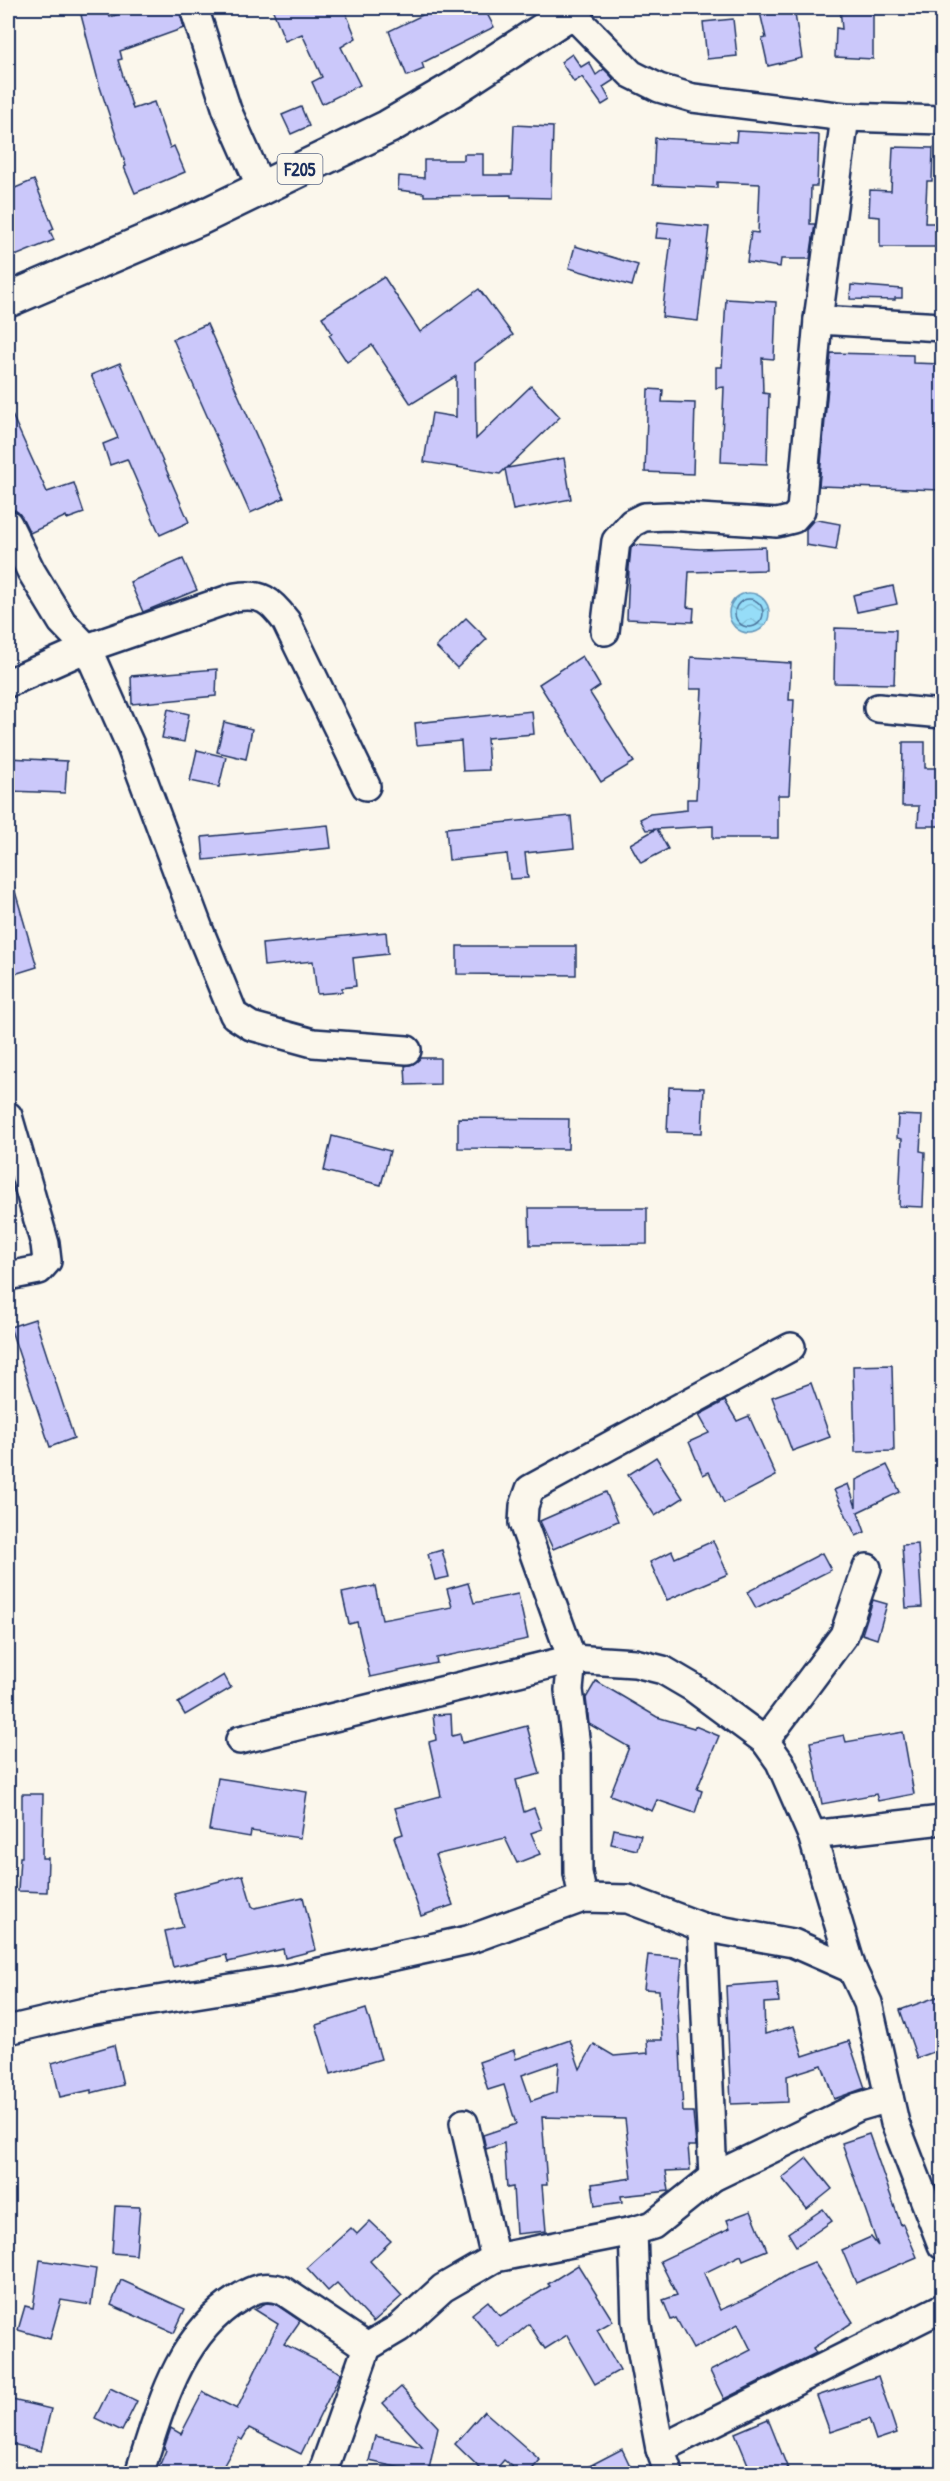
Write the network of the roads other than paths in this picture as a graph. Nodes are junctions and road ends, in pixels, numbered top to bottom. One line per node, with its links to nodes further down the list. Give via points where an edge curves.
1 (194, 8): 5 (street, via 227,110)
2 (573, 10): 3 (street, via 631,74 659,88 693,98); 5 (main road, F205, via 388,127)
3 (845, 117): 4 (street); 7 (street)
4 (942, 120)
5 (261, 187): 6 (main road, F205, via 200,218)
6 (8, 300)
7 (818, 320): 8 (street); 10 (street, via 801,510 793,519 777,523 668,516 644,517 632,523 616,541)
8 (942, 327)
9 (8, 524): 11 (street, via 62,622)
10 (605, 631)
11 (87, 648): 12 (street); 15 (street, via 235,597 264,598 286,621); 16 (street, via 131,747 234,1015 251,1026 313,1043)
12 (8, 683)
13 (878, 708): 14 (street)
14 (942, 714)
15 (366, 786)
16 (407, 1050)
17 (8, 1116): 18 (street, via 47,1261 39,1270)
18 (8, 1276)
19 (790, 1347): 21 (street, via 530,1489 523,1523)
20 (867, 1568): 23 (street, via 844,1635)
21 (573, 1659): 22 (street); 23 (street, via 635,1663 663,1671 692,1686); 26 (street, via 569,1690 577,1754 578,1873)
22 (240, 1740)
23 (765, 1741): 25 (street, via 780,1762)
24 (942, 1820): 25 (street)
25 (812, 1835): 28 (street)
26 (583, 1898): 27 (street, via 628,1899); 29 (street, via 468,1940 288,1979 88,2011)
27 (702, 1927): 28 (street, via 793,1943); 32 (street)
28 (852, 1969): 30 (street, via 867,2002)
29 (8, 2030)
30 (889, 2098): 32 (street, via 858,2107); 34 (street)
31 (464, 2123): 35 (street)
32 (713, 2177): 33 (street, via 654,2225)
33 (633, 2231): 35 (street); 38 (street, via 636,2321)
34 (942, 2245)
35 (495, 2258): 37 (street, via 443,2288 399,2328)
36 (942, 2308): 38 (street)
37 (367, 2347): 39 (street, via 282,2290 271,2286 251,2291 204,2325 169,2383); 40 (street)
38 (660, 2448): 41 (street)
39 (139, 2474)
40 (322, 2474)
41 (669, 2474)

